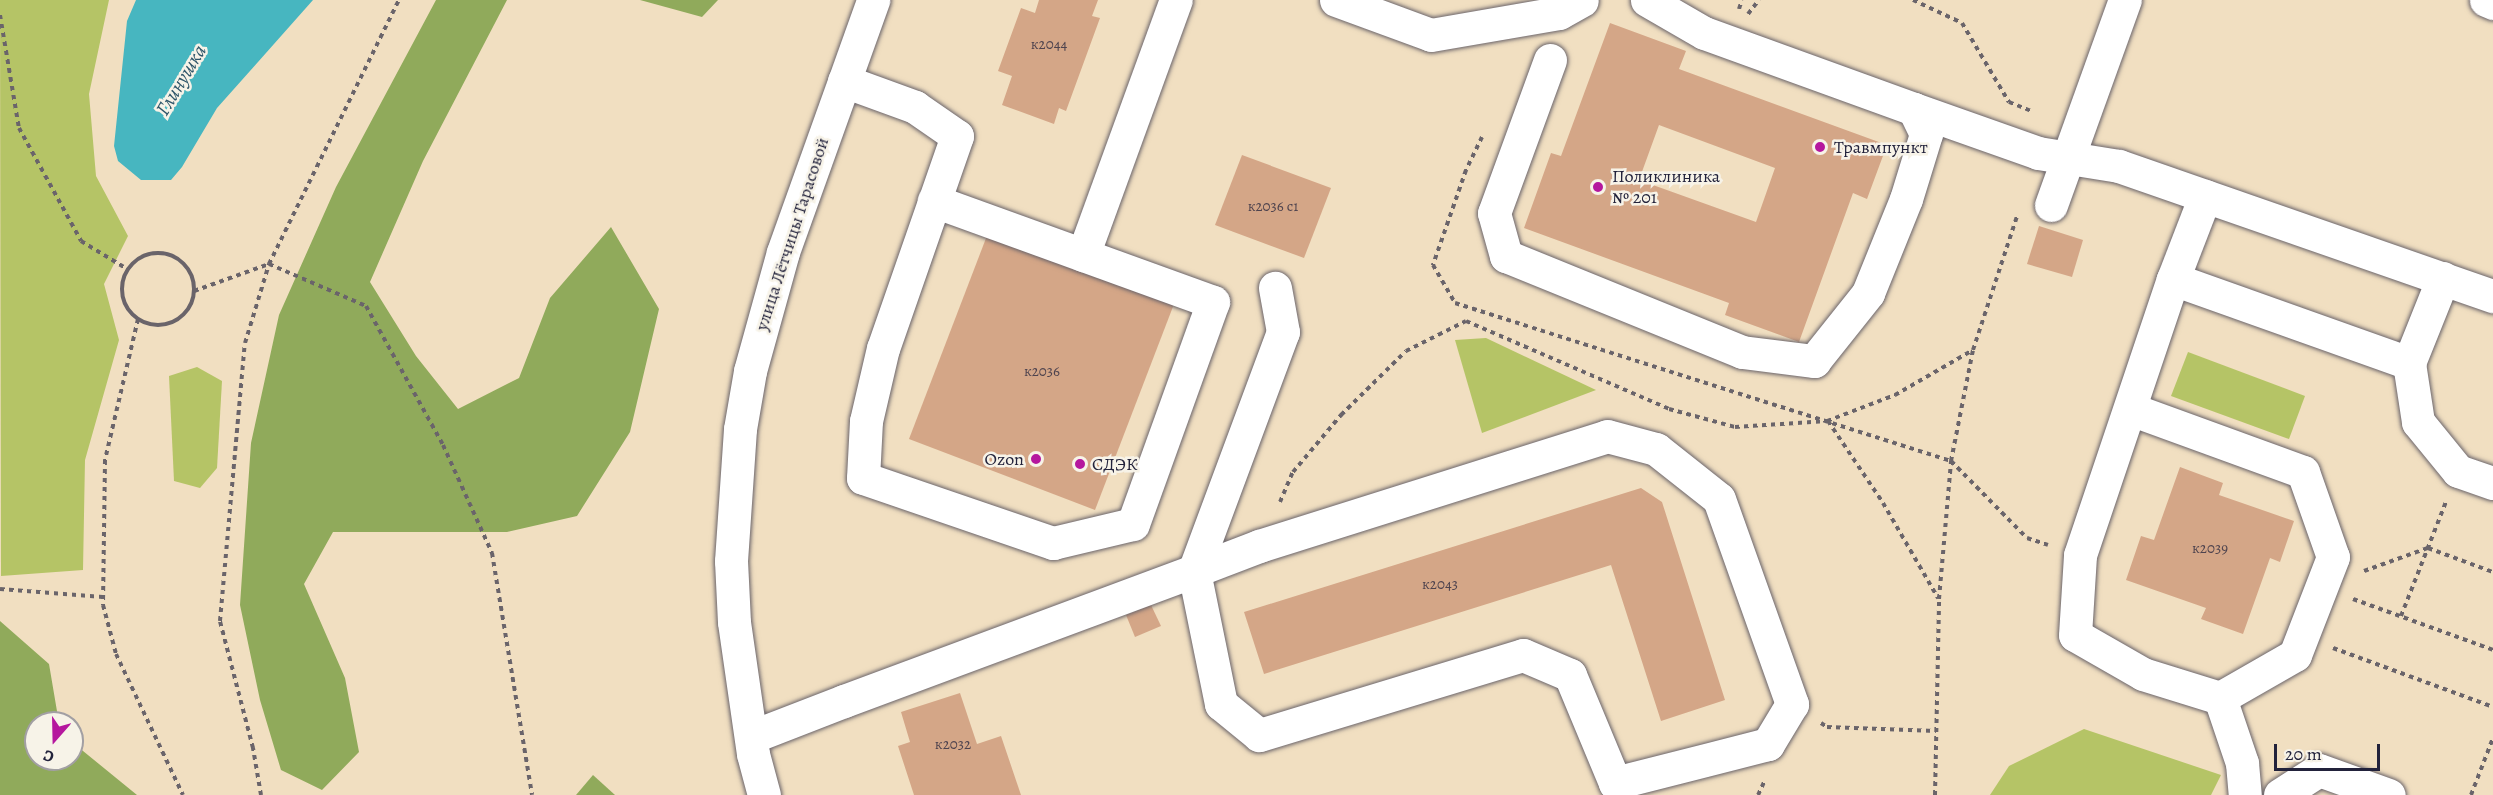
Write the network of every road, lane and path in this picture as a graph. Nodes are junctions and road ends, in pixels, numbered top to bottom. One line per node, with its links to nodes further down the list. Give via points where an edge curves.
1 (399, 0): 21 (path)
2 (873, 0): 13 (main road, улица Лётчицы Тарасовой)
3 (1176, 0): 20 (main road)
4 (1336, 0): 5 (main road, via 1431,35 1559,13)
5 (1582, 0)
6 (1647, 0): 14 (main road, via 1704,33)
7 (1913, 0): 15 (path, via 1962,23 2009,102 2050,117)
8 (2125, 0): 15 (main road)
9 (2486, 0): 10 (main road)
10 (2493, 3)
11 (0, 15): 22 (path, via 19,128 81,241)
12 (1550, 60): 14 (main road, via 1494,213 1506,256 1742,352 1814,361 1868,293 1906,199 1926,134)
13 (844, 81): 18 (main road, via 915,107 957,136); 50 (main road, улица Лётчицы Тарасовой, via 765,309 740,429 731,561 734,622)
14 (1914, 109): 16 (main road, via 2038,153)
15 (2082, 121): 16 (main road)
16 (2068, 158): 17 (main road, via 2119,165); 19 (main road)
17 (2205, 196): 23 (main road); 24 (main road)
18 (934, 201): 20 (main road); 20 (main road, via 884,348 867,421 863,478 1053,543 1133,524 1213,302)
19 (2036, 206): 29 (path)
20 (1083, 255)
21 (269, 264): 26 (path); 54 (path, via 245,343 220,621); 55 (path, via 366,306 443,445 492,554)
22 (127, 269): 26 (path, via 145,255 169,254 188,268); 28 (path, via 122,291)
23 (2443, 278): 27 (main road); 30 (main road)
24 (2173, 279): 30 (main road); 31 (main road)
25 (1275, 288): 37 (main road, via 1283,332)
26 (194, 291): 28 (path, via 184,314 174,321 162,324)
27 (2493, 296)
28 (138, 319): 41 (path, via 105,460)
29 (1973, 350): 32 (path, via 1895,394); 42 (path, via 1951,461)
30 (2409, 363): 33 (main road, via 2418,422)
31 (2130, 409): 39 (main road, via 2303,472 2333,557); 46 (main road, via 2080,555 2075,635 2143,674)
32 (1827, 421): 35 (path, via 1735,428 1669,409 1466,321 1406,351 1341,415 1293,472); 42 (path, via 1883,503)
33 (2458, 471): 34 (main road); 36 (path)
34 (2493, 483)
35 (1259, 546): 37 (main road); 47 (main road, via 1607,436 1656,449 1719,499)
36 (2428, 548): 38 (path); 39 (path); 43 (path)
37 (1194, 571): 50 (main road); 52 (main road, via 1221,704 1259,735 1523,655 1570,675)
38 (2493, 572)
39 (2321, 587): 43 (path); 44 (main road)
40 (0, 589): 41 (path)
41 (103, 597): 53 (path, via 116,654)
42 (1939, 599): 49 (path)
43 (2401, 616): 45 (path)
44 (2302, 637): 46 (main road, via 2295,655); 48 (path)
45 (2493, 650)
46 (2220, 698): 58 (main road, via 2242,763)
47 (1792, 704): 49 (path, via 1827,727); 52 (main road, via 1768,744)
48 (2493, 706)
49 (1936, 731): 57 (path)
50 (751, 737): 56 (main road, улица Лётчицы Тарасовой)
51 (2493, 738): 61 (path)
52 (1613, 789)
53 (183, 795)
54 (261, 795)
55 (532, 795)
56 (764, 795)
57 (1935, 795)
58 (2245, 795)
59 (2280, 795): 60 (main road, via 2319,770)
60 (2389, 795)
61 (2471, 795)

